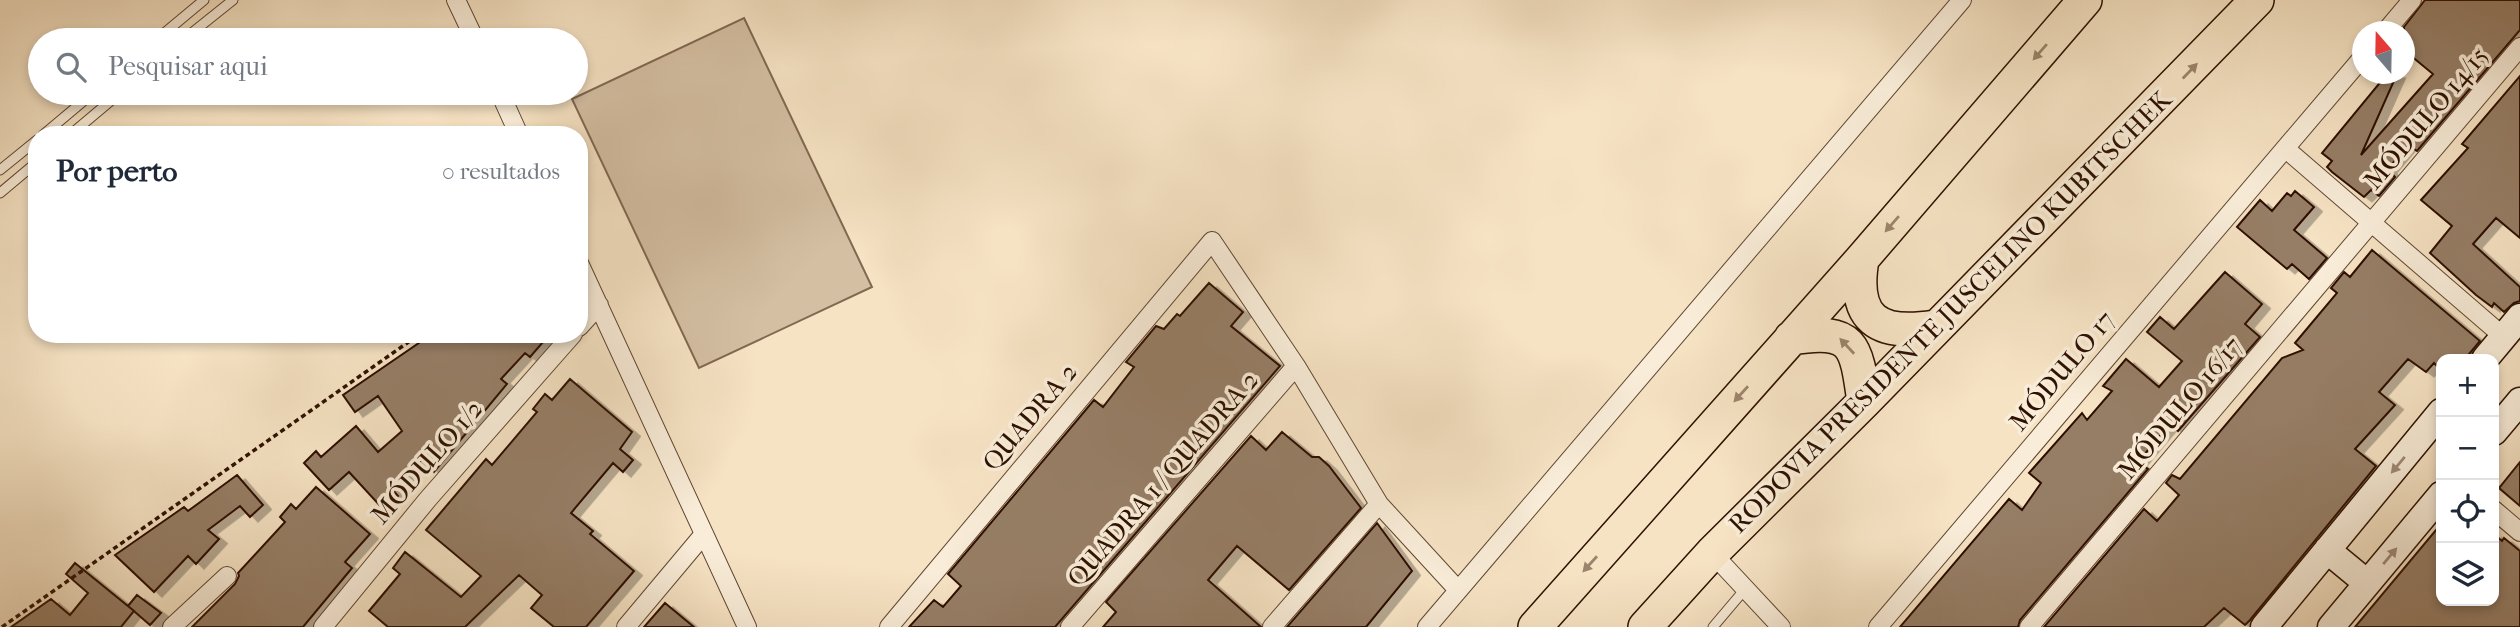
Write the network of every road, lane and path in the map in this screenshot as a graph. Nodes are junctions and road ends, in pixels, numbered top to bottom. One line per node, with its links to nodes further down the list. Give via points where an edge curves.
1 (204, 0): 9 (lane)
2 (233, 0): 10 (lane)
3 (456, 0): 11 (street)
4 (1962, 0): 51 (street)
5 (2085, 0): 26 (highway, one-way to 26)
6 (2258, 0): 30 (highway, RODOVIA PRESIDENTE JUSCELINO KUBITSCHEK, one-way to 6)
7 (2412, 0): 8 (street)
8 (2394, 21)
9 (170, 28)
10 (199, 28)
11 (469, 28)
12 (2520, 47): 25 (street, MÓDULO 14/15)
13 (2352, 70): 21 (street, MÓDULO 17)
14 (79, 105): 17 (lane)
15 (106, 105): 18 (lane)
16 (505, 105): 19 (street)
17 (54, 126)
18 (81, 126)
19 (515, 126)
20 (28, 147): 22 (lane)
21 (2286, 149): 25 (street); 65 (street, MÓDULO 17)
22 (0, 170)
23 (28, 170): 24 (lane)
24 (0, 193)
25 (2371, 223): 31 (street); 66 (street, MÓDULO 16/17)
26 (1862, 259): 30 (highway, via 1858,281 1868,314 1879,323 1909,331); 32 (highway)
27 (588, 282): 28 (street)
28 (599, 305): 29 (street); 45 (street)
29 (588, 317)
30 (1935, 327): 38 (highway, RODOVIA PRESIDENTE JUSCELINO KUBITSCHEK)
31 (2512, 327): 35 (street)
32 (1791, 338): 38 (highway, one-way to 32, via 1853,349 1838,336 1820,333); 61 (highway, one-way to 61)
33 (407, 343): 52 (path)
34 (565, 343): 54 (street, MÓDULO 1/2)
35 (2489, 354)
36 (1296, 366): 42 (street); 57 (street, QUADRA 2, via 1212,241); 58 (street, QUADRA 1 / QUADRA 2)
37 (2520, 401): 40 (street)
38 (1864, 402): 47 (highway, RODOVIA PRESIDENTE JUSCELINO KUBITSCHEK)
39 (2437, 417): 46 (street, one-way to 46)
40 (2499, 426)
41 (2436, 501): 49 (street, one-way to 41)
42 (1379, 504): 51 (street); 59 (street)
43 (2499, 514): 44 (street)
44 (2520, 532)
45 (704, 534): 55 (street); 56 (street)
46 (2328, 550): 49 (street); 67 (street)
47 (1712, 552): 50 (street); 62 (highway, RODOVIA PRESIDENTE JUSCELINO KUBITSCHEK)
48 (227, 576): 53 (street)
49 (2367, 583): 68 (street)
50 (1746, 588): 63 (lane); 64 (street)
51 (1458, 590): 60 (street)
52 (2, 627)
53 (172, 627)
54 (323, 627)
55 (626, 627)
56 (747, 627)
57 (889, 627)
58 (1070, 627)
59 (1272, 627)
60 (1427, 627)
61 (1535, 627)
62 (1645, 627)
63 (1713, 627)
64 (1781, 627)
65 (1878, 627)
66 (2029, 627)
67 (2264, 627)
68 (2331, 627)

